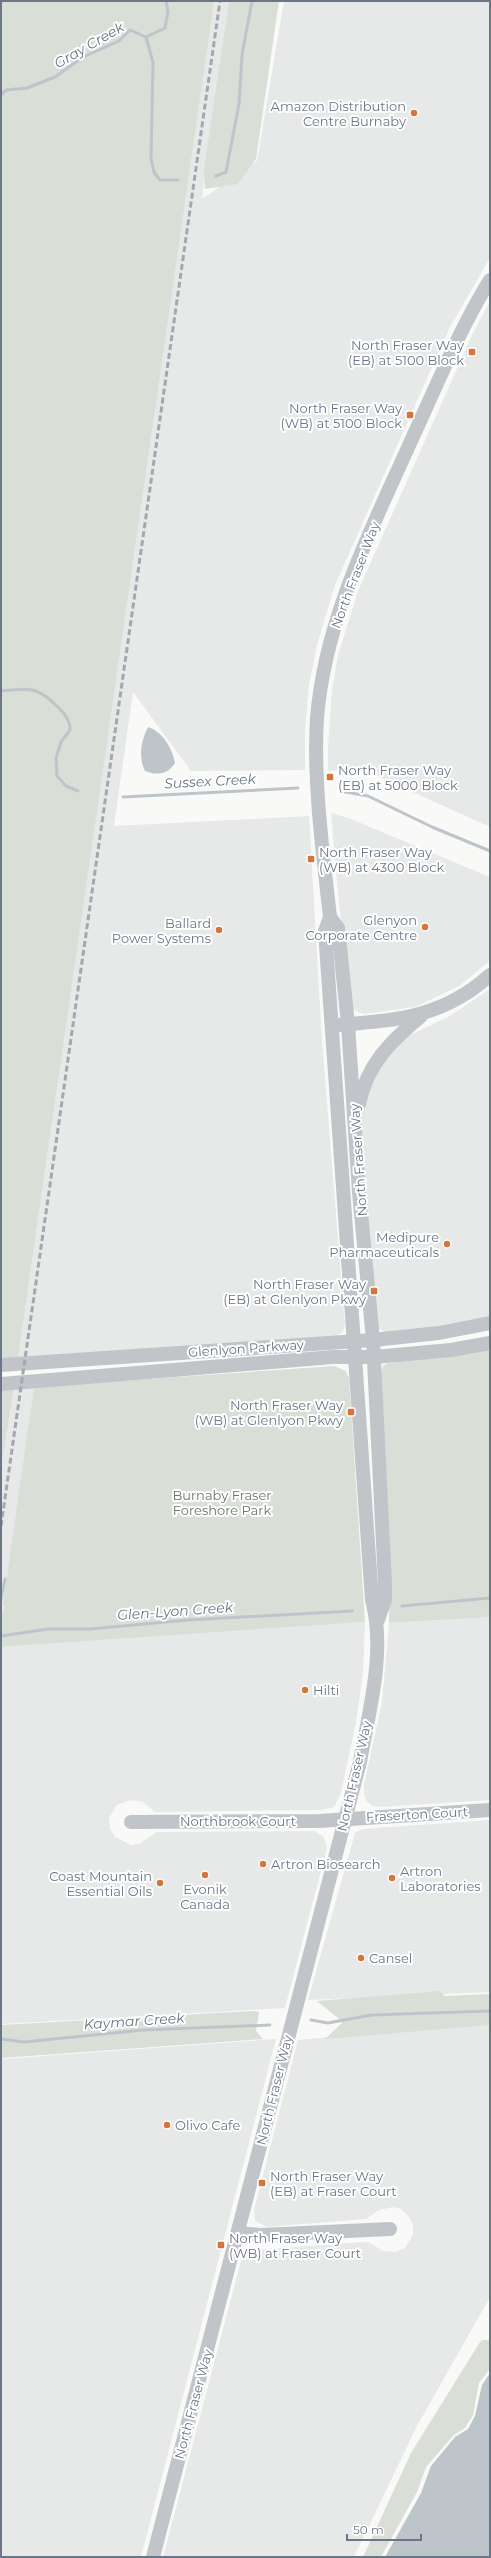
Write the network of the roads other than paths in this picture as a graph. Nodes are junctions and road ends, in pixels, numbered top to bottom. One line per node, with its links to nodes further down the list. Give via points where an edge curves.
1 (490, 280): 2 (street, North Fraser Way, via 469,315 398,471 350,579 334,627 321,688 316,747)
2 (330, 917): 5 (street, North Fraser Way, via 338,928); 6 (street, North Fraser Way, via 325,931)
3 (490, 975): 4 (street, via 467,994)
4 (423, 1014): 5 (street, via 398,1020); 7 (street, via 377,1057 363,1085)
5 (348, 1024): 6 (street); 7 (street, North Fraser Way)
6 (331, 1025): 10 (street, North Fraser Way)
7 (356, 1121): 9 (street, North Fraser Way, via 359,1192)
8 (490, 1323): 9 (street, Glenlyon Parkway, via 439,1333)
9 (373, 1340): 10 (street, Glenlyon Parkway); 13 (street, North Fraser Way)
10 (353, 1341): 12 (street, North Fraser Way); 14 (street, Glenlyon Parkway)
11 (490, 1343): 13 (street, Glenlyon Parkway, via 451,1350)
12 (354, 1357): 13 (street, Glenlyon Parkway); 15 (street, Glenlyon Parkway); 16 (street, North Fraser Way, via 372,1600)
13 (374, 1357): 16 (street, North Fraser Way, via 385,1584 385,1600)
14 (1, 1365)
15 (1, 1384)
16 (378, 1620): 18 (street, North Fraser Way, via 370,1707 360,1762)
17 (490, 1810): 18 (street, Fraserton Court)
18 (344, 1818): 19 (street, Northbrook Court); 21 (street, North Fraser Way)
19 (131, 1822)
20 (390, 2229): 21 (street, via 261,2235)
21 (238, 2233): 22 (street, North Fraser Way)
22 (153, 2557)

